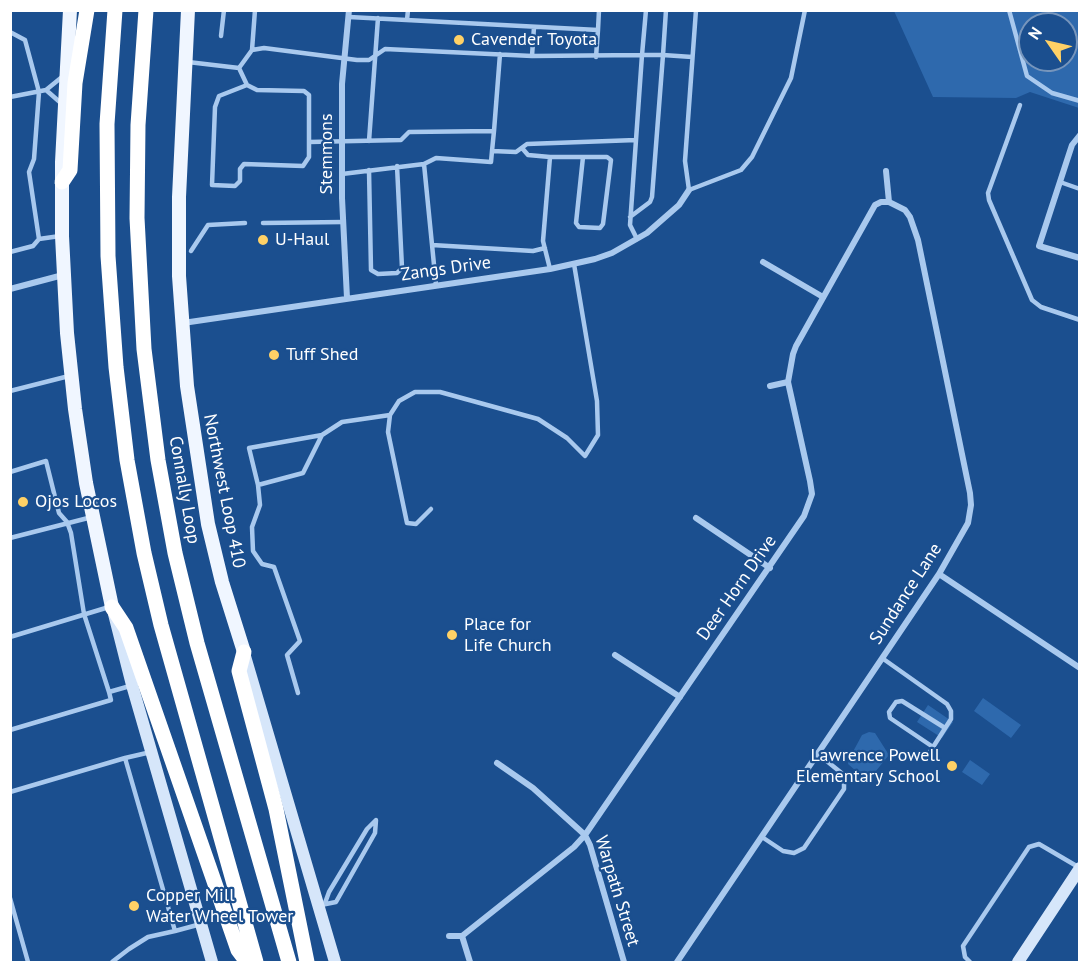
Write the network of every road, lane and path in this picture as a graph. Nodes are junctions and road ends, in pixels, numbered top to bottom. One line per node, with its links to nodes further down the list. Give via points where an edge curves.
1 (70, 10): 33 (main road)
2 (87, 10): 56 (highway, via 75,83 70,170)
3 (115, 10): 131 (highway, via 106,200 111,321 125,442 161,625)
4 (146, 10): 132 (highway, Connally Loop, via 138,125 137,218 144,348 158,460 197,644)
5 (188, 10): 31 (main road, Northwest Loop 410)
6 (224, 10): 21 (lane)
7 (255, 10): 22 (lane)
8 (408, 10): 17 (lane)
9 (600, 10): 19 (lane)
10 (646, 10): 25 (lane)
11 (666, 10): 26 (lane)
12 (696, 10): 29 (lane)
13 (806, 10): 59 (lane, via 791,78 752,157 741,170)
14 (1009, 10): 38 (lane, via 1027,76 1052,93)
15 (349, 14): 16 (lane); 30 (street, Stemmons)
16 (378, 18): 17 (lane); 24 (lane)
17 (407, 20): 18 (lane)
18 (534, 27): 19 (lane); 27 (lane)
19 (598, 30): 28 (lane)
20 (10, 32): 36 (lane, via 26,40)
21 (221, 36)
22 (252, 50): 30 (lane, via 264,48); 32 (lane)
23 (500, 54): 24 (lane, via 385,49); 27 (lane); 41 (lane)
24 (375, 55): 30 (lane, via 369,60); 44 (lane)
25 (642, 55): 26 (lane); 28 (lane); 43 (lane)
26 (663, 55): 29 (lane); 61 (lane, via 652,197)
27 (532, 56): 28 (lane)
28 (596, 57)
29 (692, 57): 59 (lane, via 685,161)
30 (344, 59): 46 (street, Stemmons)
31 (185, 62): 32 (lane); 82 (main road, Northwest Loop 410, via 179,179)
32 (239, 68): 34 (lane)
33 (65, 75): 35 (lane); 39 (main road)
34 (247, 85): 45 (lane, via 257,90 304,91 309,95); 45 (lane, via 219,96 215,107 212,185 235,186 244,164 303,166 309,157)
35 (46, 90): 36 (lane); 39 (lane)
36 (39, 92): 37 (lane); 66 (lane, via 34,159 29,172)
37 (10, 97)
38 (1080, 101)
39 (63, 105): 56 (main road)
40 (1020, 105): 81 (lane, via 988,193 1032,300)
41 (494, 131): 44 (lane, via 409,132 401,140); 48 (lane)
42 (1078, 136): 57 (street)
43 (636, 140): 47 (lane, via 527,144); 61 (lane)
44 (369, 141): 46 (lane)
45 (309, 142): 46 (lane)
46 (342, 142): 55 (street, Stemmons)
47 (522, 148): 48 (lane, via 516,152); 49 (lane, via 528,155)
48 (492, 151): 51 (lane, via 491,162 436,158)
49 (550, 157): 50 (lane); 69 (lane)
50 (583, 158): 50 (lane, via 611,160 600,228 579,227 576,223)
51 (424, 164): 52 (lane); 68 (lane)
52 (397, 166): 53 (lane); 53 (lane, via 402,268 396,273 378,274 371,270)
53 (369, 170): 55 (lane)
54 (886, 171): 60 (street)
55 (342, 174): 62 (street, Stemmons)
56 (62, 182): 65 (main road)
57 (1060, 182): 58 (lane); 72 (street, via 1040,246)
58 (1080, 189)
59 (689, 190): 67 (street, Zangs Drive, via 679,206)
60 (889, 202): 79 (street, Deer Horn Drive, via 875,206); 97 (street, Sundance Lane, via 905,210 918,240 970,493 968,523)
61 (630, 218): 67 (lane)
62 (343, 222): 64 (lane); 80 (street, Stemmons)
63 (245, 223): 70 (lane, via 208,225)
64 (263, 223)
65 (62, 236): 66 (lane); 76 (main road)
66 (39, 239): 71 (lane, via 33,246)
67 (637, 239): 74 (street, Zangs Drive, via 612,253)
68 (432, 245): 69 (lane, via 533,251); 77 (lane)
69 (545, 248): 75 (lane)
70 (191, 251)
71 (10, 252)
72 (1080, 258)
73 (763, 262): 79 (street)
74 (574, 264): 75 (street, Zangs Drive); 87 (lane, via 597,401 598,435 585,456 567,438 538,419 440,392 415,392 399,401)
75 (550, 269): 77 (street, Zangs Drive)
76 (63, 275): 78 (street); 83 (main road)
77 (436, 285): 80 (street, Zangs Drive)
78 (10, 289)
79 (823, 297): 84 (street, Deer Horn Drive, via 796,346)
80 (347, 298): 82 (street, Zangs Drive)
81 (1080, 320)
82 (182, 323): 101 (main road, Northwest Loop 410, via 186,386 208,524)
83 (71, 375): 86 (lane); 92 (main road)
84 (788, 382): 85 (street); 96 (street, Deer Horn Drive, via 812,494 804,516)
85 (770, 386)
86 (10, 391)
87 (390, 415): 88 (lane, via 342,422); 91 (lane, via 388,432 407,523 416,524)
88 (322, 435): 90 (lane, via 303,473); 90 (lane, via 249,448)
89 (10, 472): 94 (lane, via 46,461 59,513)
90 (258, 485): 107 (lane, via 260,505 252,527 253,551 262,564 274,567 300,641 287,655)
91 (431, 509)
92 (92, 517): 94 (lane); 98 (main road)
93 (696, 518): 96 (street)
94 (67, 522): 95 (lane); 99 (lane)
95 (10, 538)
96 (770, 568): 108 (street, Deer Horn Drive)
97 (939, 574): 103 (street, Sundance Lane); 104 (street)
98 (112, 607): 99 (lane); 105 (main road); 130 (highway, via 126,628 238,950)
99 (84, 614): 100 (lane); 106 (lane)
100 (10, 637)
101 (244, 652): 122 (main road, Northwest Loop 410); 133 (highway, via 239,671 272,790)
102 (615, 655): 108 (street)
103 (882, 658): 109 (lane, via 947,704 951,719); 113 (street, Sundance Lane)
104 (1080, 668)
105 (132, 685): 106 (lane); 112 (main road)
106 (109, 692): 110 (lane, via 111,700)
107 (298, 693)
108 (680, 697): 118 (street, Deer Horn Drive)
109 (945, 728): 111 (lane); 111 (lane, via 902,701 888,712 890,718)
110 (10, 730)
111 (933, 747): 114 (lane)
112 (151, 752): 115 (lane); 123 (main road)
113 (818, 754): 119 (street, Sundance Lane); 119 (lane, via 844,775 844,789 804,848 794,853)
114 (928, 755)
115 (125, 758): 117 (lane); 124 (lane)
116 (497, 763): 118 (street, Warpath Street, via 533,788)
117 (10, 792)
118 (585, 835): 126 (street, Deer Horn Drive); 136 (street, Warpath Street)
119 (762, 837): 137 (street, Sundance Lane)
120 (1080, 868): 138 (lane, via 1039,844 1029,847 963,946); 139 (main road)
121 (10, 898): 127 (lane)
122 (322, 904): 122 (lane, via 336,902 375,833 376,820); 134 (main road, Northwest Loop 410)
123 (201, 924): 124 (lane); 129 (main road)
124 (175, 931): 128 (lane, via 148,937)
125 (449, 936): 126 (street)
126 (462, 936): 135 (street)
127 (28, 963)
128 (112, 963)
129 (212, 963)
130 (247, 963)
131 (256, 963)
132 (289, 963)
133 (306, 963)
134 (335, 963)
135 (470, 963)
136 (624, 963)
137 (677, 963)
138 (970, 963)
139 (1018, 963)

